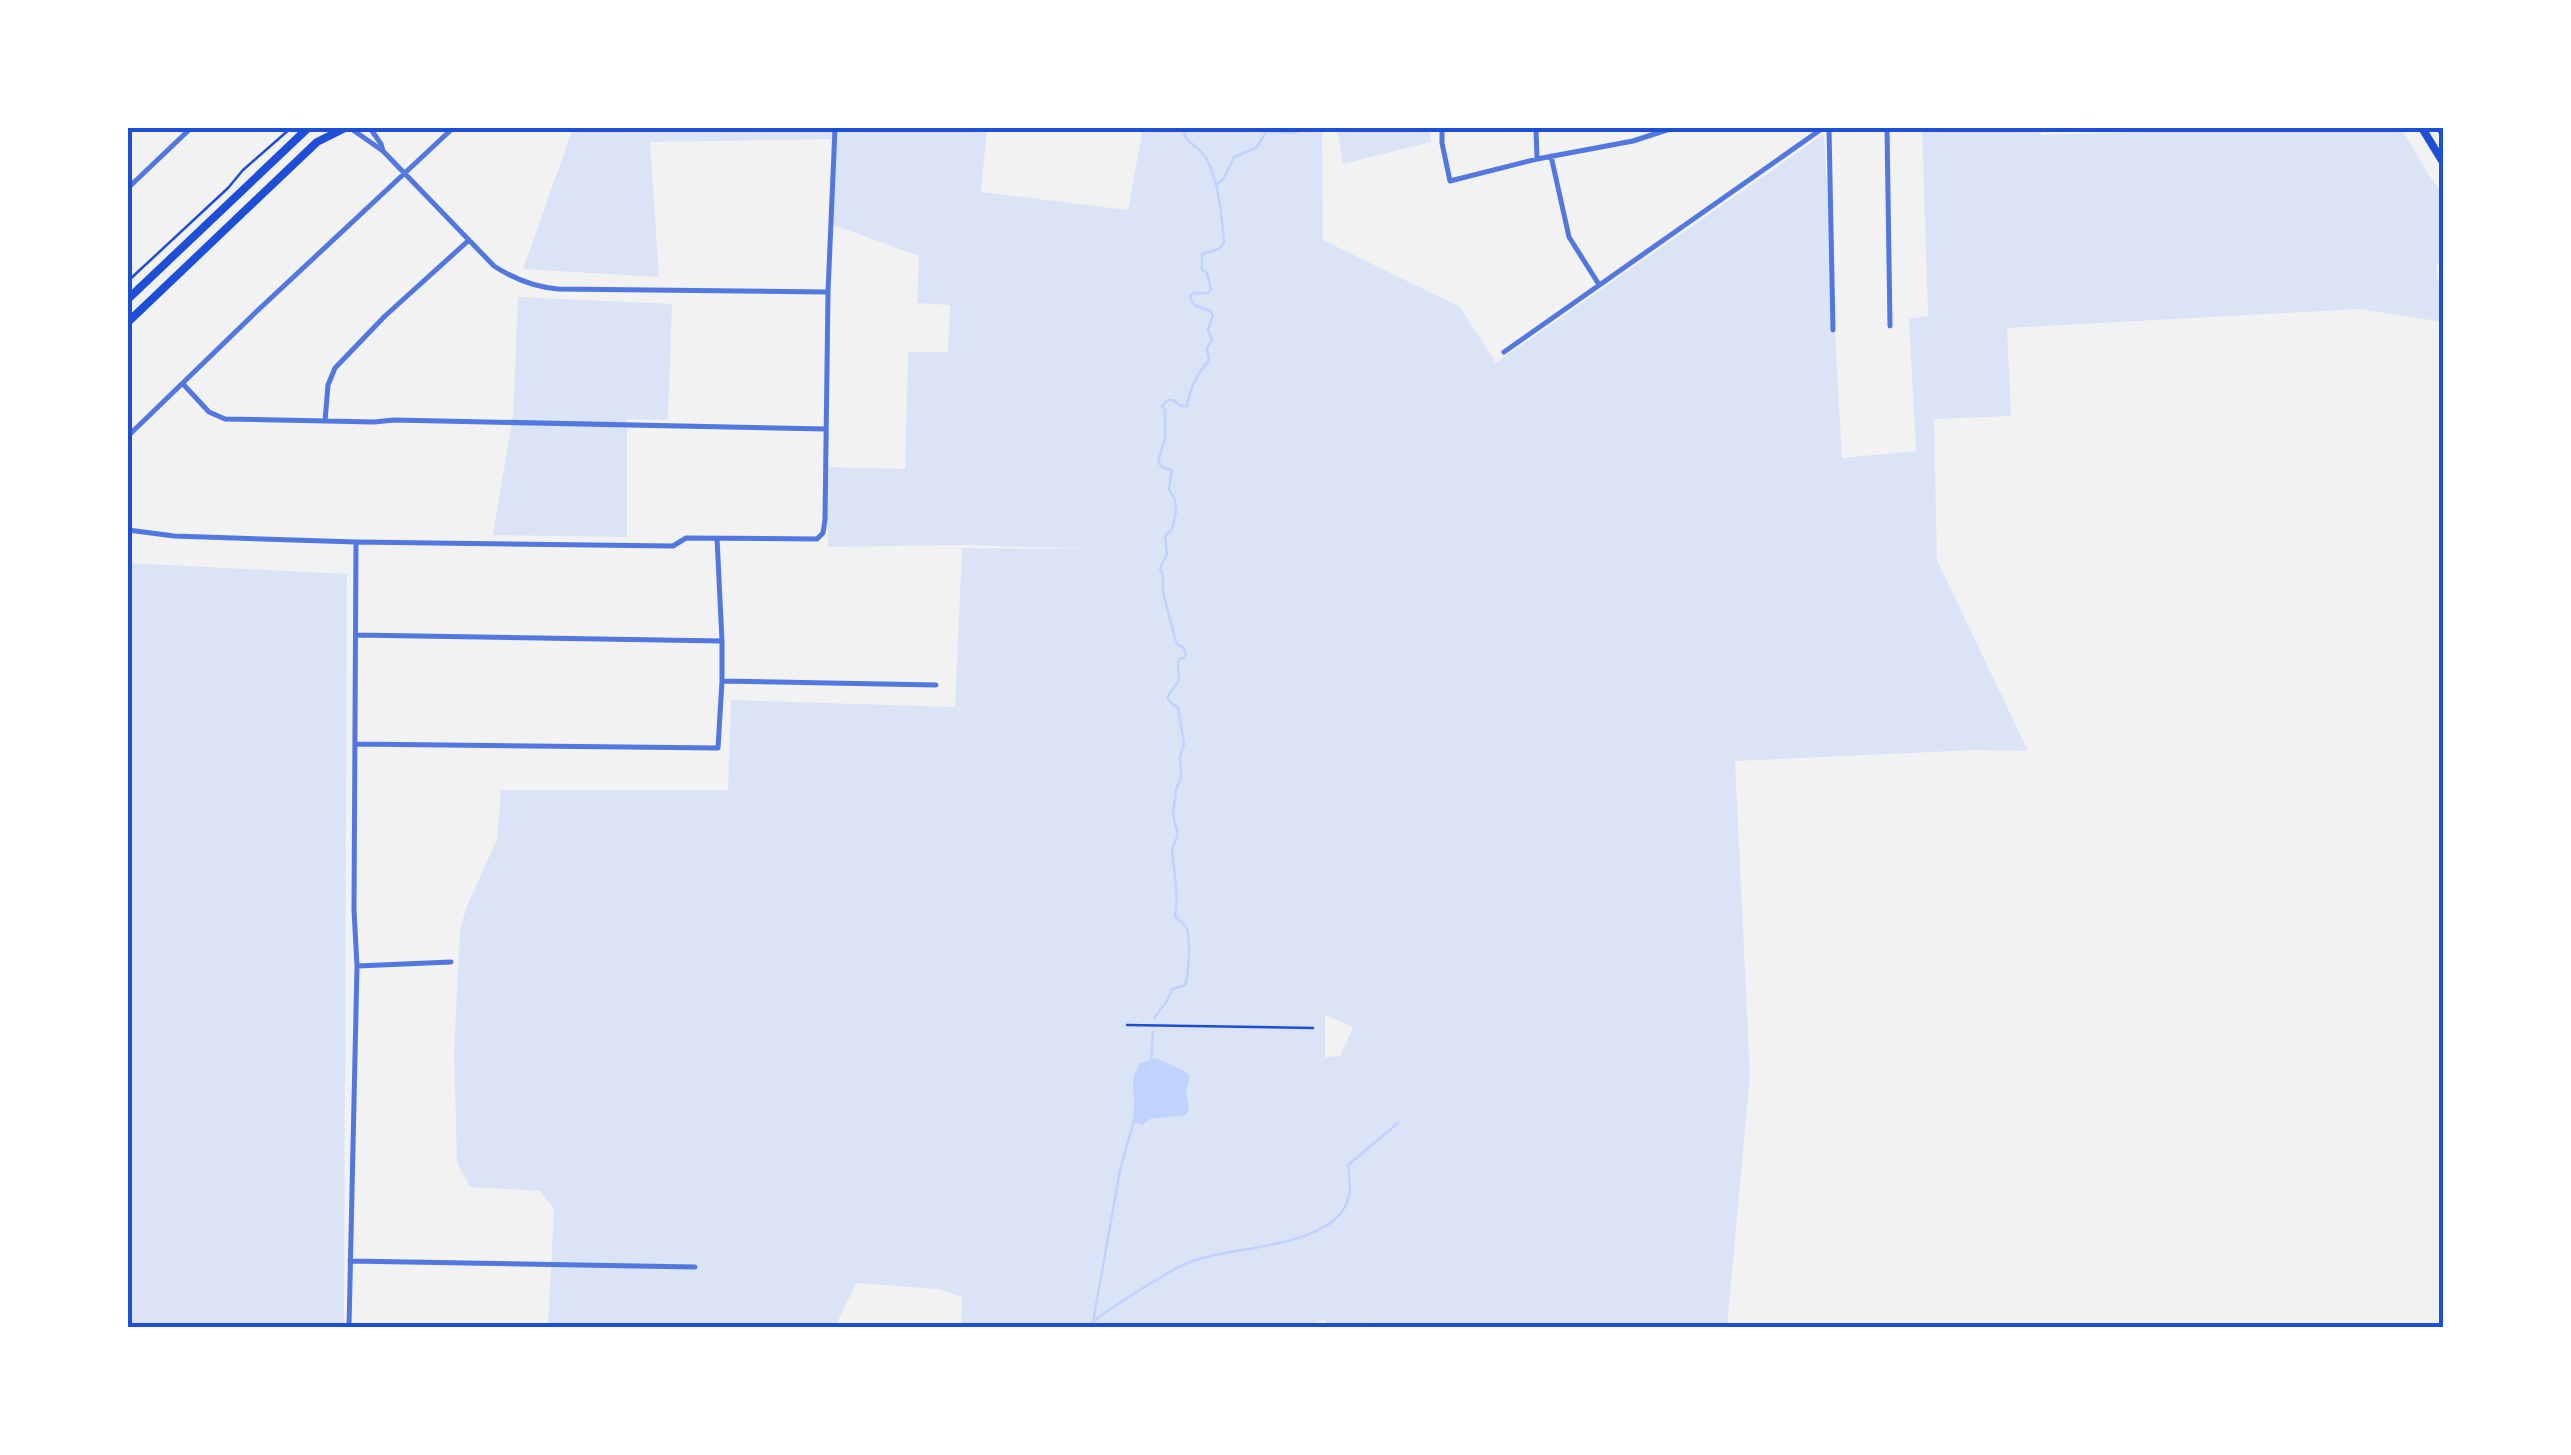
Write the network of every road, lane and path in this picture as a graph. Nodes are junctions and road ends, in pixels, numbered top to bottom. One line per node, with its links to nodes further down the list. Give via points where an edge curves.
1 (191, 128): 20 (street)
2 (292, 128): 22 (path)
3 (308, 128): 25 (main road)
4 (333, 128): 5 (main road)
5 (347, 128): 15 (street); 26 (main road, via 317,142)
6 (370, 128): 15 (street)
7 (453, 128): 19 (street)
8 (834, 128): 24 (street)
9 (1442, 128): 17 (street, via 1450,181)
10 (1536, 128): 17 (street)
11 (1673, 128): 16 (street)
12 (1826, 128): 23 (street); 28 (street)
13 (1887, 128): 27 (street)
14 (2422, 128): 18 (main road)
15 (383, 151): 19 (street)
16 (1551, 156): 17 (street); 23 (street, via 1570,236)
17 (1536, 159)
18 (2444, 164)
19 (405, 174): 21 (street); 30 (street)
20 (128, 188)
21 (469, 240): 24 (street, via 509,276 544,287); 31 (street, via 335,368)
22 (128, 281)
23 (1598, 284): 29 (street)
24 (828, 292): 32 (street)
25 (128, 299)
26 (128, 322)
27 (1890, 326)
28 (1834, 330)
29 (1504, 352)
30 (182, 384): 31 (street, via 225,419); 33 (street)
31 (325, 421): 32 (street)
32 (826, 429): 35 (street, via 820,536)
33 (128, 436)
34 (128, 530): 36 (street)
35 (717, 538): 36 (street, via 686,538 673,546); 38 (street)
36 (356, 542): 37 (street)
37 (356, 635): 38 (street); 41 (street)
38 (722, 641): 39 (street)
39 (722, 681): 40 (street); 41 (street, via 718,748)
40 (936, 686)
41 (355, 744): 43 (street)
42 (451, 962): 43 (street)
43 (357, 966): 46 (street)
44 (1128, 1024): 45 (path)
45 (1313, 1028)
46 (350, 1260): 47 (street); 48 (street)
47 (696, 1267)
48 (349, 1327)

